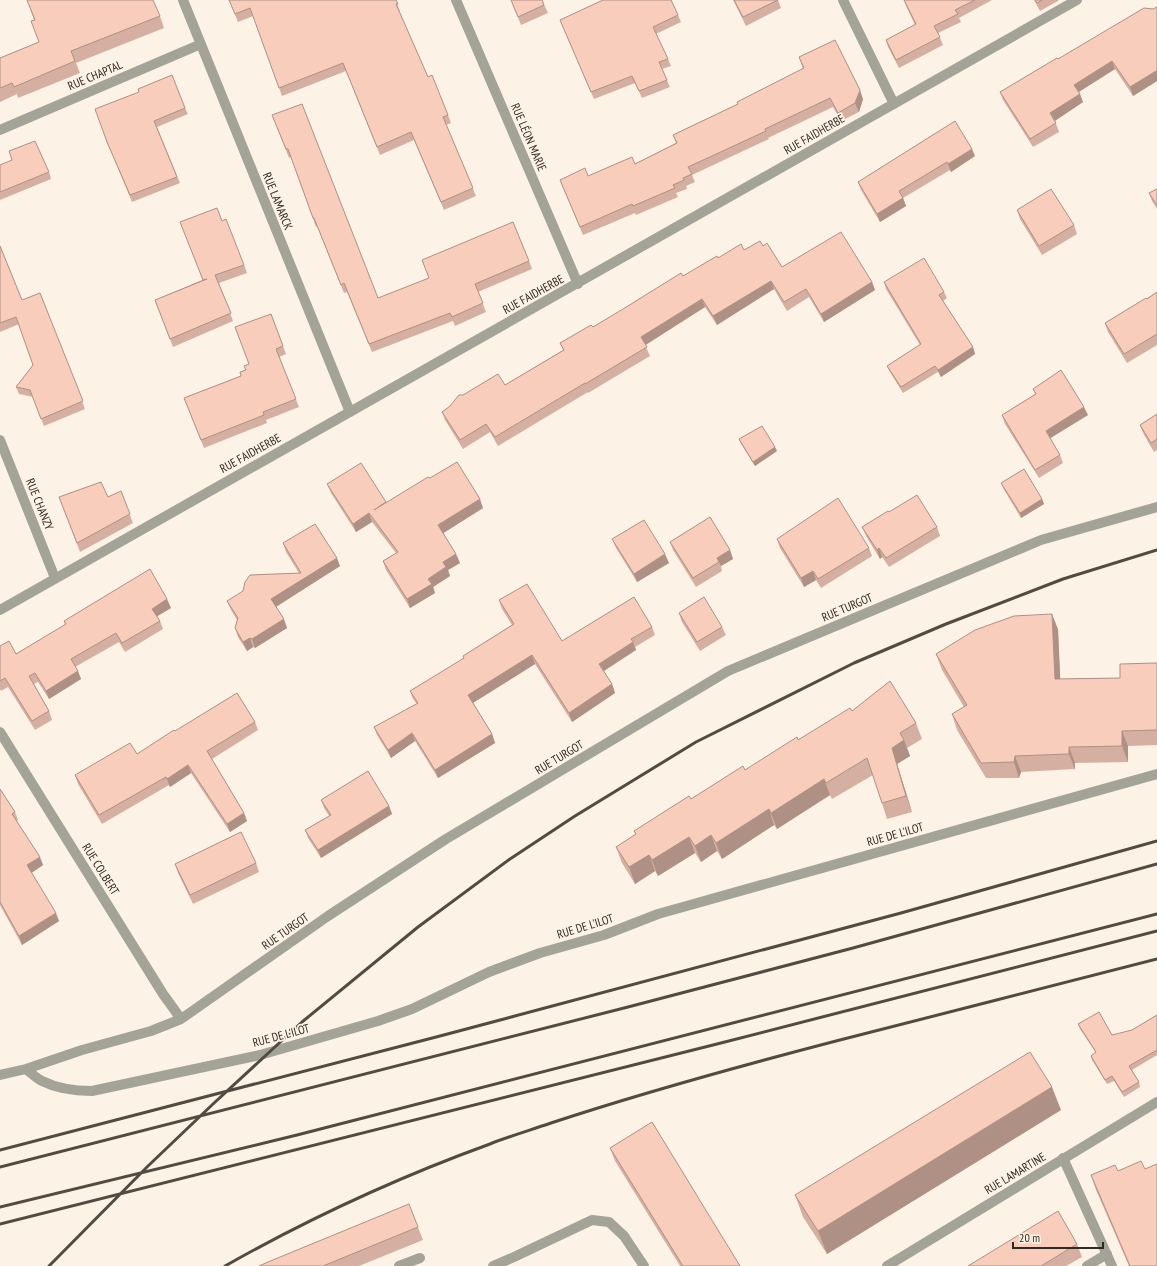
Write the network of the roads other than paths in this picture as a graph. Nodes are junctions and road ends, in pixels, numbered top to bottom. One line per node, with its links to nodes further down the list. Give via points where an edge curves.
1 (183, 0): 5 (street, RUE LAMARCK)
2 (456, 0): 8 (street, RUE LÉON MARIE)
3 (843, 0): 6 (street)
4 (1077, 0): 6 (street, RUE FAIDHERBE)
5 (201, 44): 7 (street, RUE CHAPTAL); 9 (street, RUE LAMARCK)
6 (894, 104): 8 (street, RUE FAIDHERBE)
7 (0, 130)
8 (578, 284): 9 (street, RUE FAIDHERBE)
9 (350, 412): 12 (street, RUE FAIDHERBE)
10 (0, 440): 12 (street, RUE CHANZY)
11 (1157, 507): 16 (street, RUE TURGOT, via 1041,540 728,671 446,839 328,916)
12 (56, 578): 13 (street, RUE FAIDHERBE)
13 (0, 610)
14 (0, 732): 16 (street, RUE COLBERT)
15 (1157, 774): 17 (street, RUE DE L'ILOT, via 658,914 604,936 540,953 489,972 412,1009 378,1022 260,1055 92,1091 58,1087 41,1081)
16 (181, 1019): 17 (street, RUE TURGOT, via 151,1031)
17 (26, 1069): 18 (street, RUE TURGOT)
18 (0, 1075)
19 (1157, 1102): 20 (street, RUE LAMARTINE)
20 (1063, 1158): 21 (street); 26 (street, RUE LAMARTINE)
21 (1107, 1254): 27 (street); 28 (street)
22 (420, 1258): 23 (street)
23 (399, 1266)
24 (493, 1266): 25 (street, via 592,1220 610,1222 624,1236)
25 (644, 1266)
26 (887, 1266)
27 (1088, 1266)
28 (1112, 1266)

